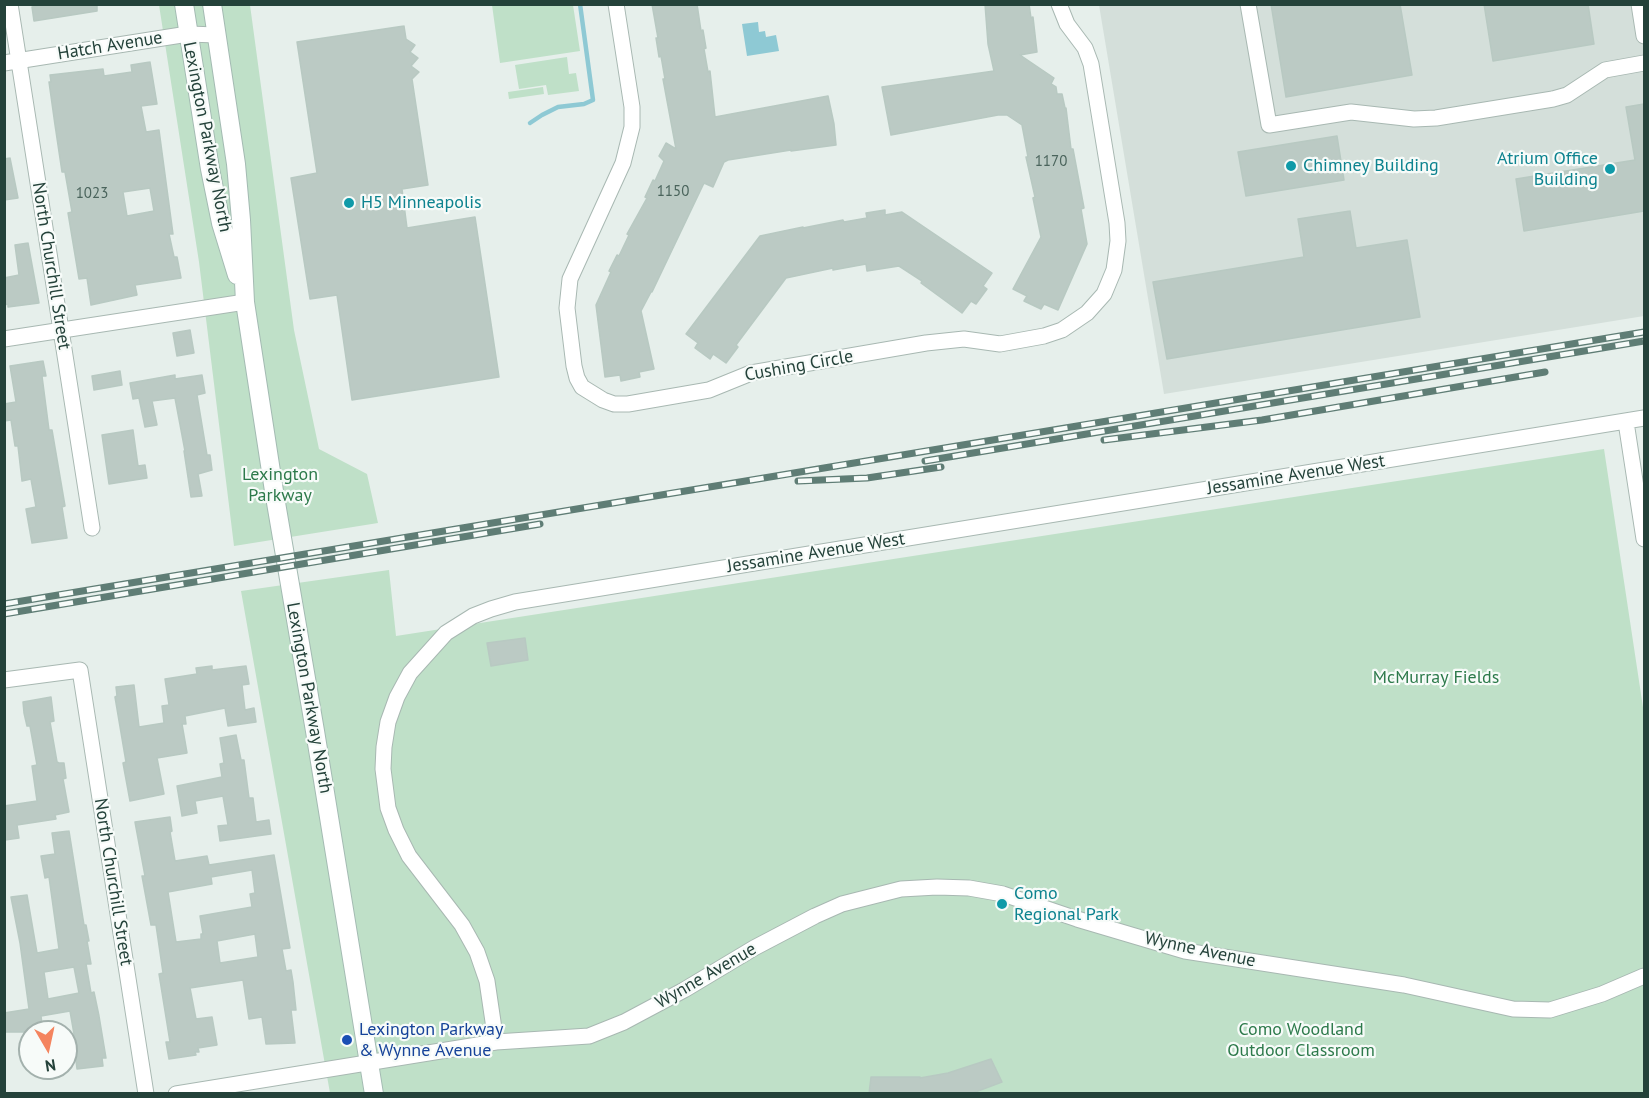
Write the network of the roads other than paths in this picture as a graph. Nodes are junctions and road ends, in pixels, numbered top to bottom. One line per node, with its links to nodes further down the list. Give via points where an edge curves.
1 (10, 4): 11 (street, North Churchill Street)
2 (184, 4): 8 (main road, Lexington Parkway North)
3 (212, 4): 9 (main road, Lexington Parkway North)
4 (616, 4): 5 (street, Cushing Circle, via 632,107 629,146 570,279 567,308 577,378 582,387 614,404 709,390 751,373 926,344 964,339 1000,344 1044,336 1062,330 1087,313 1104,294 1114,270 1117,223 1091,64 1085,48 1066,24)
5 (1059, 4)
6 (1248, 4): 12 (street, via 1269,125 1351,112 1436,118 1553,99 1567,95 1605,70)
7 (1639, 4): 10 (street)
8 (188, 34): 9 (street, Hatch Avenue); 11 (street, Hatch Avenue); 13 (main road, Lexington Parkway North, via 221,223)
9 (217, 34): 13 (main road, Lexington Parkway North, via 236,164)
10 (1644, 36)
11 (11, 62): 14 (street, North Churchill Street)
12 (1644, 63)
13 (245, 302): 14 (street); 23 (main road, Lexington Parkway North)
14 (62, 330): 15 (street); 18 (street, North Churchill Street)
15 (4, 339)
16 (1644, 418): 17 (street, Jessamine Avenue West)
17 (1626, 422): 19 (street); 22 (street, Jessamine Avenue West, via 515,602 473,616 446,633 410,673 388,722 383,769 388,808 409,856 462,925 477,952 487,981)
18 (92, 528)
19 (1644, 539)
20 (4, 680): 24 (street, North Churchill Street, via 80,670)
21 (1644, 976): 22 (street, Wynne Avenue, via 1550,1010 1513,1009 1404,985 1185,951 1003,894 969,888 901,889 842,904 754,948 624,1022 589,1036)
22 (496, 1042): 23 (street, Wynne Avenue)
23 (370, 1062): 25 (street, Wynne Avenue); 26 (main road, Lexington Parkway North)
24 (146, 1094)
25 (176, 1094)
26 (375, 1094)

